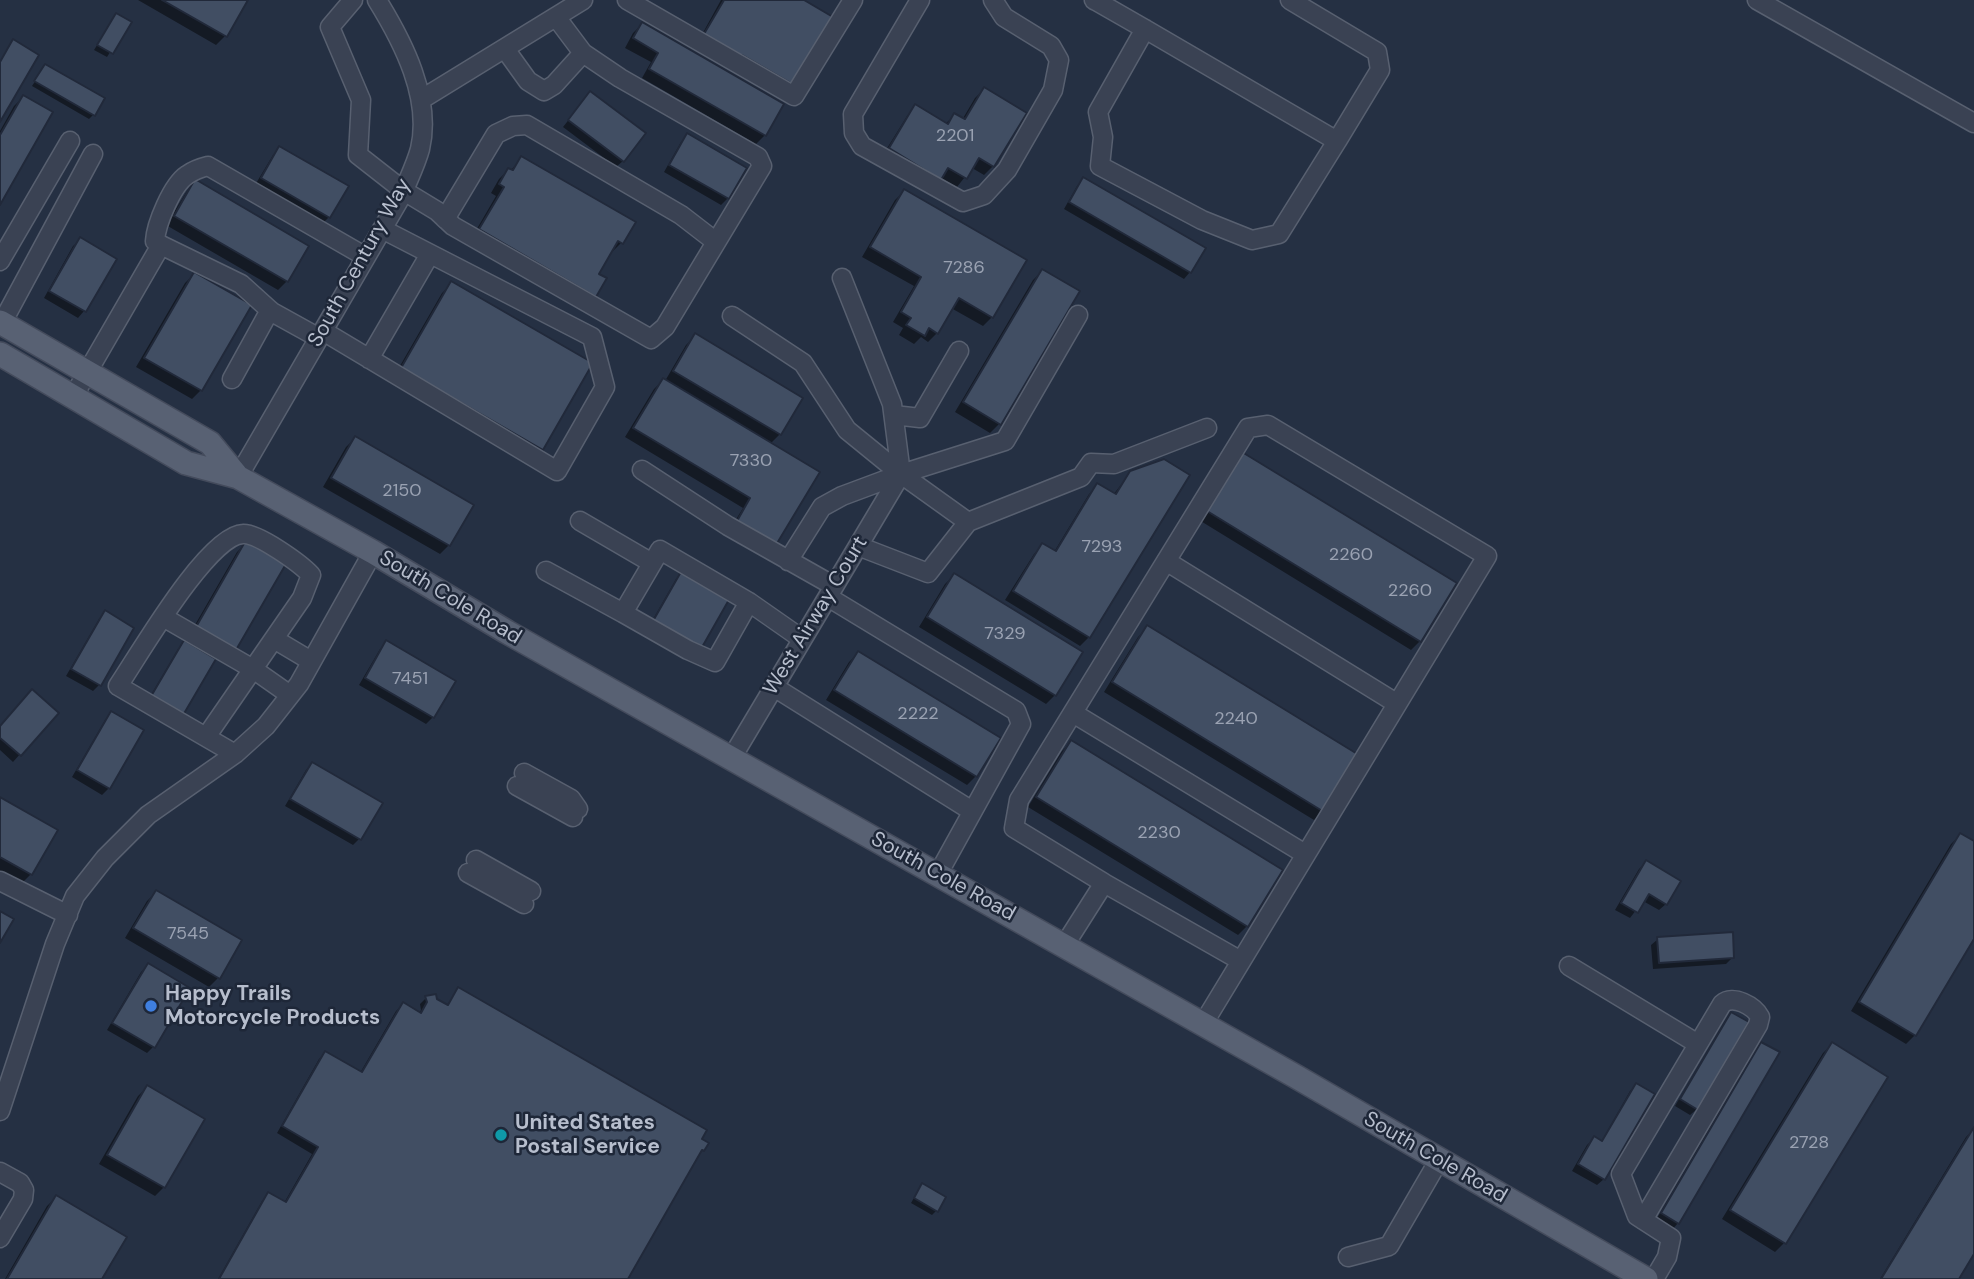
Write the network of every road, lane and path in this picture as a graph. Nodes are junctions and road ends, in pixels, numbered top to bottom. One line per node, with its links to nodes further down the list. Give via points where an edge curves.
1 (353, 0): 21 (street, via 330,27 362,100 358,155)
2 (377, 0): 16 (street, South Century Way, via 400,37)
3 (583, 0): 12 (street)
4 (627, 0): 5 (street, via 794,96)
5 (853, 0)
6 (920, 0): 7 (street, via 853,114 854,133 862,146 963,202 984,195 1007,170 1053,90 1059,60 1051,46 1004,17)
7 (993, 0)
8 (1094, 0): 11 (street)
9 (1290, 0): 19 (street, via 1377,52 1380,70)
10 (1757, 0): 17 (street)
11 (1123, 7): 13 (street)
12 (556, 17): 14 (street); 15 (street)
13 (1145, 29): 19 (street); 19 (street, via 1098,111 1100,166 1202,220 1252,240 1279,234)
14 (505, 48): 15 (street, via 528,82 544,90); 16 (street)
15 (583, 53): 24 (street, via 758,157 762,166)
16 (422, 99): 21 (street, South Century Way, via 420,147)
17 (1974, 123)
18 (70, 141): 28 (street)
19 (1337, 141)
20 (93, 154): 33 (street)
21 (404, 191): 22 (street); 23 (street, South Century Way)
22 (445, 219): 24 (street, via 496,135 527,125 681,215); 24 (street, via 651,339 665,327)
23 (382, 229): 26 (street); 27 (street, South Century Way)
24 (716, 242)
25 (161, 245): 27 (street, via 155,241 156,227 176,189 184,176 208,166); 30 (street, via 241,284); 38 (street)
26 (430, 254): 37 (street); 37 (street, via 592,337 605,387 556,471)
27 (366, 257): 34 (street, South Century Way)
28 (0, 261)
29 (842, 278): 41 (street)
30 (270, 310): 34 (street); 39 (street)
31 (1078, 315): 44 (street, via 1006,441)
32 (732, 316): 44 (street, via 803,363 847,430)
33 (1, 323): 38 (main road, South Cole Road)
34 (321, 335): 37 (street); 45 (street, South Century Way)
35 (959, 351): 41 (street, via 920,418)
36 (0, 354): 40 (main road, South Cole Road)
37 (369, 359)
38 (87, 372): 40 (street); 45 (main road, South Cole Road, via 210,443)
39 (232, 379)
40 (73, 397): 45 (main road, South Cole Road, via 186,463)
41 (894, 415): 44 (street)
42 (1207, 428): 47 (street, via 1114,464 1091,463 1081,477)
43 (642, 470): 50 (street)
44 (901, 474): 47 (street); 48 (street, West Airway Court); 50 (street, via 822,507)
45 (238, 477): 49 (main road, South Cole Road)
46 (580, 521): 52 (street)
47 (968, 522): 48 (street, via 928,573)
48 (858, 546): 54 (street, West Airway Court)
49 (373, 552): 60 (street); 68 (main road, South Cole Road)
50 (788, 561): 54 (street)
51 (1166, 561): 64 (street); 64 (street, via 1248,428 1268,425 1487,556); 65 (street)
52 (652, 563): 55 (street, via 660,550); 56 (street)
53 (546, 571): 56 (street)
54 (831, 592): 59 (street, West Airway Court); 70 (street, via 1016,712 1021,724)
55 (749, 602): 56 (street, via 715,662); 59 (street)
56 (623, 613)
57 (163, 617): 58 (street, via 188,579 228,538 254,536 311,575 302,598); 61 (street); 66 (street, via 118,685)
58 (274, 639): 60 (street); 61 (street)
59 (802, 639): 62 (street, West Airway Court)
60 (312, 661): 63 (street)
61 (253, 669): 63 (street); 66 (street)
62 (774, 687): 68 (street, West Airway Court); 70 (street)
63 (290, 695): 67 (street, via 266,726)
64 (1396, 703): 72 (street)
65 (1073, 713): 72 (street); 76 (street, via 1019,800 1014,828)
66 (206, 737): 67 (street)
67 (235, 754): 78 (street, via 149,815 105,858 75,896)
68 (731, 759): 74 (main road, South Cole Road)
69 (521, 779): 71 (street)
70 (972, 811): 74 (street)
71 (575, 813)
72 (1305, 855): 80 (street)
73 (472, 866): 77 (street)
74 (938, 874): 79 (main road, South Cole Road)
75 (0, 881): 78 (street)
76 (1104, 883): 79 (street); 80 (street)
77 (527, 897)
78 (68, 915): 84 (street)
79 (1065, 946): 82 (main road, South Cole Road)
80 (1241, 961): 82 (street)
81 (1569, 966): 83 (street)
82 (1203, 1024): 86 (main road, South Cole Road)
83 (1698, 1044): 88 (street, via 1623,1169 1622,1179 1637,1216); 88 (street, via 1727,999 1760,1017)
84 (5, 1081): 85 (street)
85 (0, 1111)
86 (1439, 1160): 90 (street, via 1389,1246); 91 (main road, South Cole Road)
87 (0, 1172): 89 (street, via 24,1190)
88 (1643, 1220): 92 (street, via 1671,1238)
89 (0, 1238)
90 (1348, 1257)
91 (1646, 1279)
92 (1654, 1279)

